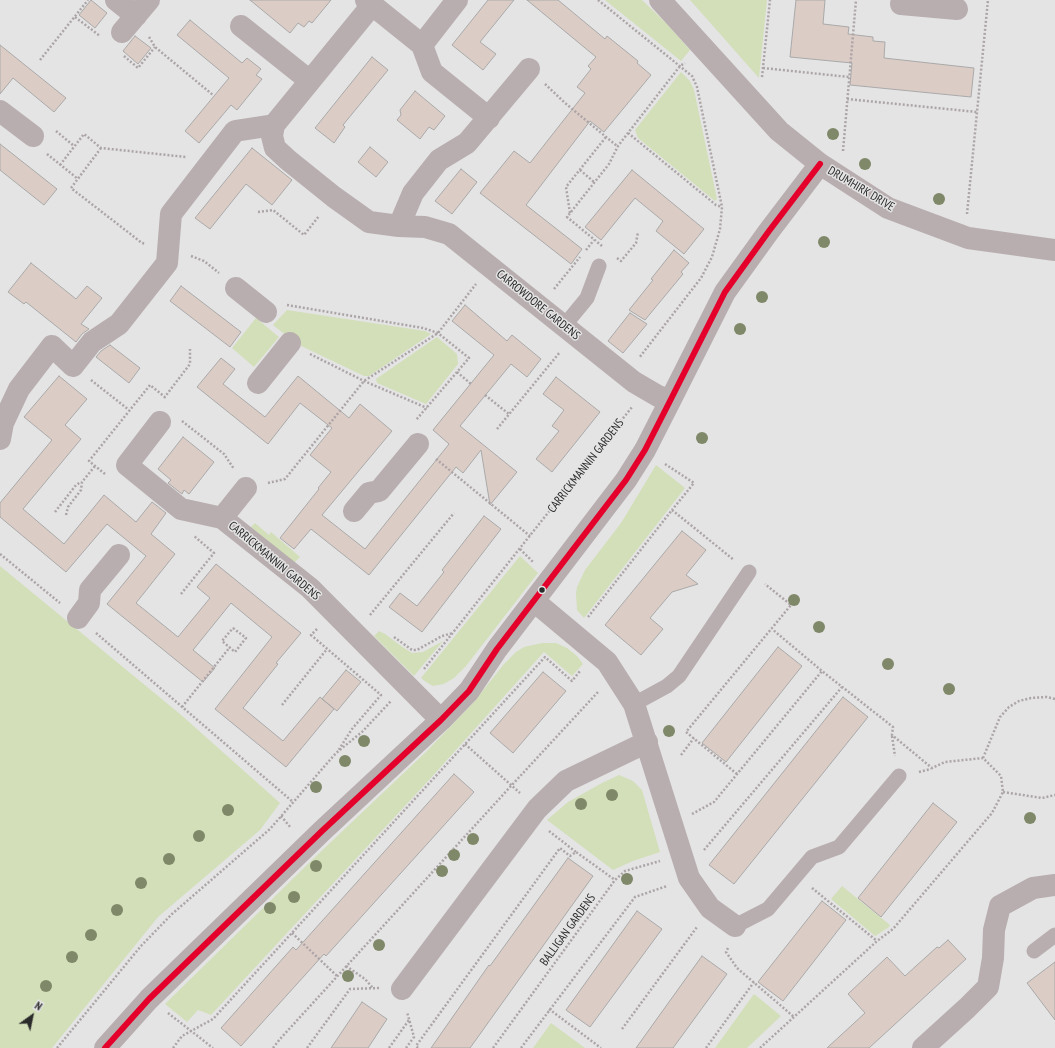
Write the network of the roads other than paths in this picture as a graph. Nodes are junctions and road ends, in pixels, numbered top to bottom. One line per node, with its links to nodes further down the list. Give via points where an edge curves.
1 (116, 0): 2 (street, via 129,24)
2 (149, 0)
3 (457, 0): 9 (street)
4 (660, 0): 16 (street, DRUMHIRK DRIVE, via 779,131)
5 (902, 0): 7 (street, via 901,4)
6 (369, 2): 9 (street); 11 (street)
7 (957, 9)
8 (241, 26): 11 (street)
9 (422, 45): 13 (street, via 432,72)
10 (529, 69): 13 (street)
11 (310, 82): 14 (street)
12 (0, 111): 15 (street)
13 (488, 118): 17 (street, via 468,143 439,160 413,193)
14 (274, 125): 17 (street, CARROWDORE GARDENS, via 272,136 275,148 288,160 369,222); 27 (street, via 235,131 171,214 167,263 119,324 92,342 73,366 52,346 19,389 3,422)
15 (32, 136)
16 (828, 169): 18 (street, DRUMHIRK DRIVE, via 888,208 968,238); 25 (street, via 769,231 725,292)
17 (399, 226): 22 (street, CARROWDORE GARDENS, via 425,227 449,234)
18 (1055, 250)
19 (599, 266): 22 (lane, via 587,298)
20 (236, 288): 21 (street)
21 (266, 312)
22 (569, 330): 25 (street, CARROWDORE GARDENS, via 630,379)
23 (290, 343): 24 (street)
24 (258, 383)
25 (670, 401): 34 (street, via 645,450 626,480)
26 (169, 419): 31 (street, CARRICKMANNIN GARDENS, via 126,465 181,509)
27 (0, 439)
28 (418, 444): 30 (street, via 379,491 369,492)
29 (246, 488): 31 (street)
30 (354, 511)
31 (222, 518): 37 (street, CARRICKMANNIN GARDENS, via 310,588)
32 (119, 556): 35 (street, via 90,590 89,603)
33 (749, 572): 36 (lane, via 679,676 667,686)
34 (534, 600): 36 (street, via 607,662); 37 (street, via 469,691)
35 (78, 618)
36 (634, 704): 38 (street)
37 (441, 720): 45 (street, via 149,999)
38 (647, 742): 41 (street, via 685,865 710,908); 44 (street, via 566,781 537,809)
39 (899, 776): 41 (lane, via 839,847 812,857 768,909)
40 (1055, 885): 46 (street, via 1033,888 1000,906 994,930 994,958 988,987)
41 (735, 926)
42 (1055, 935): 43 (lane)
43 (1034, 952)
44 (402, 989)
45 (105, 1048)
46 (923, 1048)

